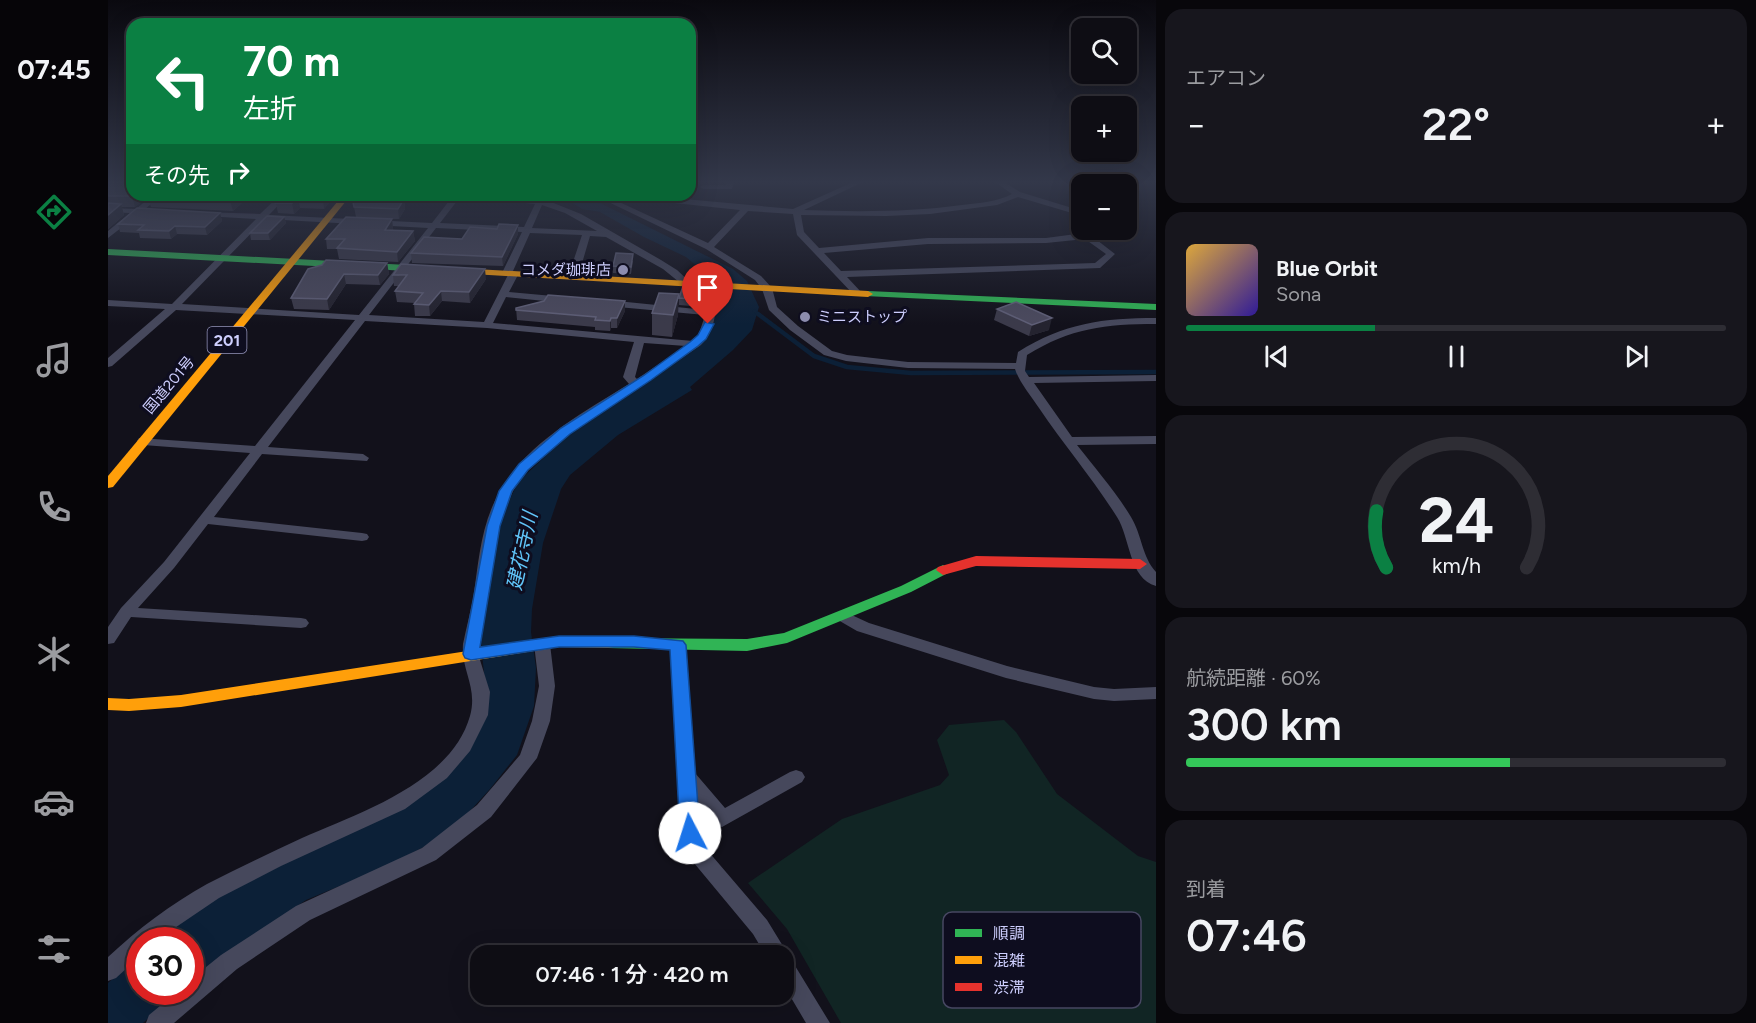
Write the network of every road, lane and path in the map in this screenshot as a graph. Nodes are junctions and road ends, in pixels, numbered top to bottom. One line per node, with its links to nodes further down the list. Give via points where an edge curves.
1 (251, 230): 17 (street)
2 (318, 230): 18 (main road, 国道201号 / 201)
3 (431, 230): 19 (street)
4 (522, 230): 5 (street)
5 (527, 230): 10 (street); 20 (street)
6 (599, 230): 11 (street)
7 (672, 230): 14 (street)
8 (725, 230): 14 (street)
9 (800, 230): 15 (street)
10 (587, 233): 11 (street); 22 (street)
11 (607, 234): 23 (street, via 680,275)
12 (1071, 238): 15 (street, via 926,241)
13 (1092, 240): 21 (street, via 1111,254 1097,266)
14 (709, 247): 25 (street, via 758,278)
15 (817, 251): 21 (street)
16 (108, 252): 17 (main road)
17 (223, 258): 18 (main road); 31 (street)
18 (290, 263): 19 (main road); 33 (main road, 国道201号 / 201)
19 (403, 268): 20 (main road); 35 (street)
20 (511, 273): 22 (main road); 27 (street)
21 (842, 274): 26 (street)
22 (573, 277): 23 (main road)
23 (687, 284): 24 (main road)
24 (712, 286): 25 (main road); 34 (street)
25 (764, 288): 26 (main road); 41 (street, via 777,314 820,349 836,356 927,366)
26 (857, 293): 32 (main road)
27 (503, 294): 28 (street); 37 (street)
28 (572, 300)
29 (596, 302): 34 (street)
30 (108, 303): 31 (street)
31 (175, 306): 33 (street); 40 (street)
32 (1156, 306)
33 (251, 311): 35 (street); 46 (main road, 国道201号 / 201)
34 (711, 313): 39 (street, via 703,337)
35 (365, 317): 37 (street); 48 (street)
36 (1156, 321): 41 (street, via 1086,324 1038,343 1022,354)
37 (487, 325): 38 (street)
38 (640, 339): 39 (street); 44 (street, via 629,377)
39 (694, 344): 44 (street)
40 (108, 364)
41 (1020, 366): 43 (street)
42 (1156, 378): 43 (street)
43 (1028, 380): 47 (street)
44 (636, 385): 61 (street, via 565,431 523,467 506,491 494,526)
45 (1156, 440): 47 (street)
46 (143, 441): 48 (street); 50 (main road, 国道201号 / 201)
47 (1068, 441): 53 (street, via 1125,518)
48 (260, 449): 49 (street); 51 (street)
49 (363, 458)
50 (108, 484)
51 (205, 520): 52 (street); 55 (street)
52 (362, 537)
53 (1140, 564): 54 (street); 56 (main road, via 976,561 950,567)
54 (1156, 581)
55 (126, 612): 57 (street); 58 (street)
56 (843, 616): 60 (main road, via 787,638 747,645); 62 (street, via 863,627 1017,675 1094,693)
57 (300, 623)
58 (108, 639)
59 (540, 645): 60 (main road); 61 (main road); 71 (street, via 547,686 541,721 528,758 484,811 429,854 303,913 229,962)
60 (678, 645): 64 (street)
61 (475, 654): 63 (main road, via 181,701); 66 (street, via 482,697 478,720 446,769 398,804 212,892)
62 (1156, 693)
63 (108, 704)
64 (686, 773): 65 (street, via 722,819); 67 (street, via 690,833 701,857)
65 (796, 777)
66 (161, 927)
67 (771, 945)
68 (126, 954): 69 (street)
69 (108, 970)
70 (794, 982): 72 (street)
71 (157, 1023)
72 (819, 1023)

